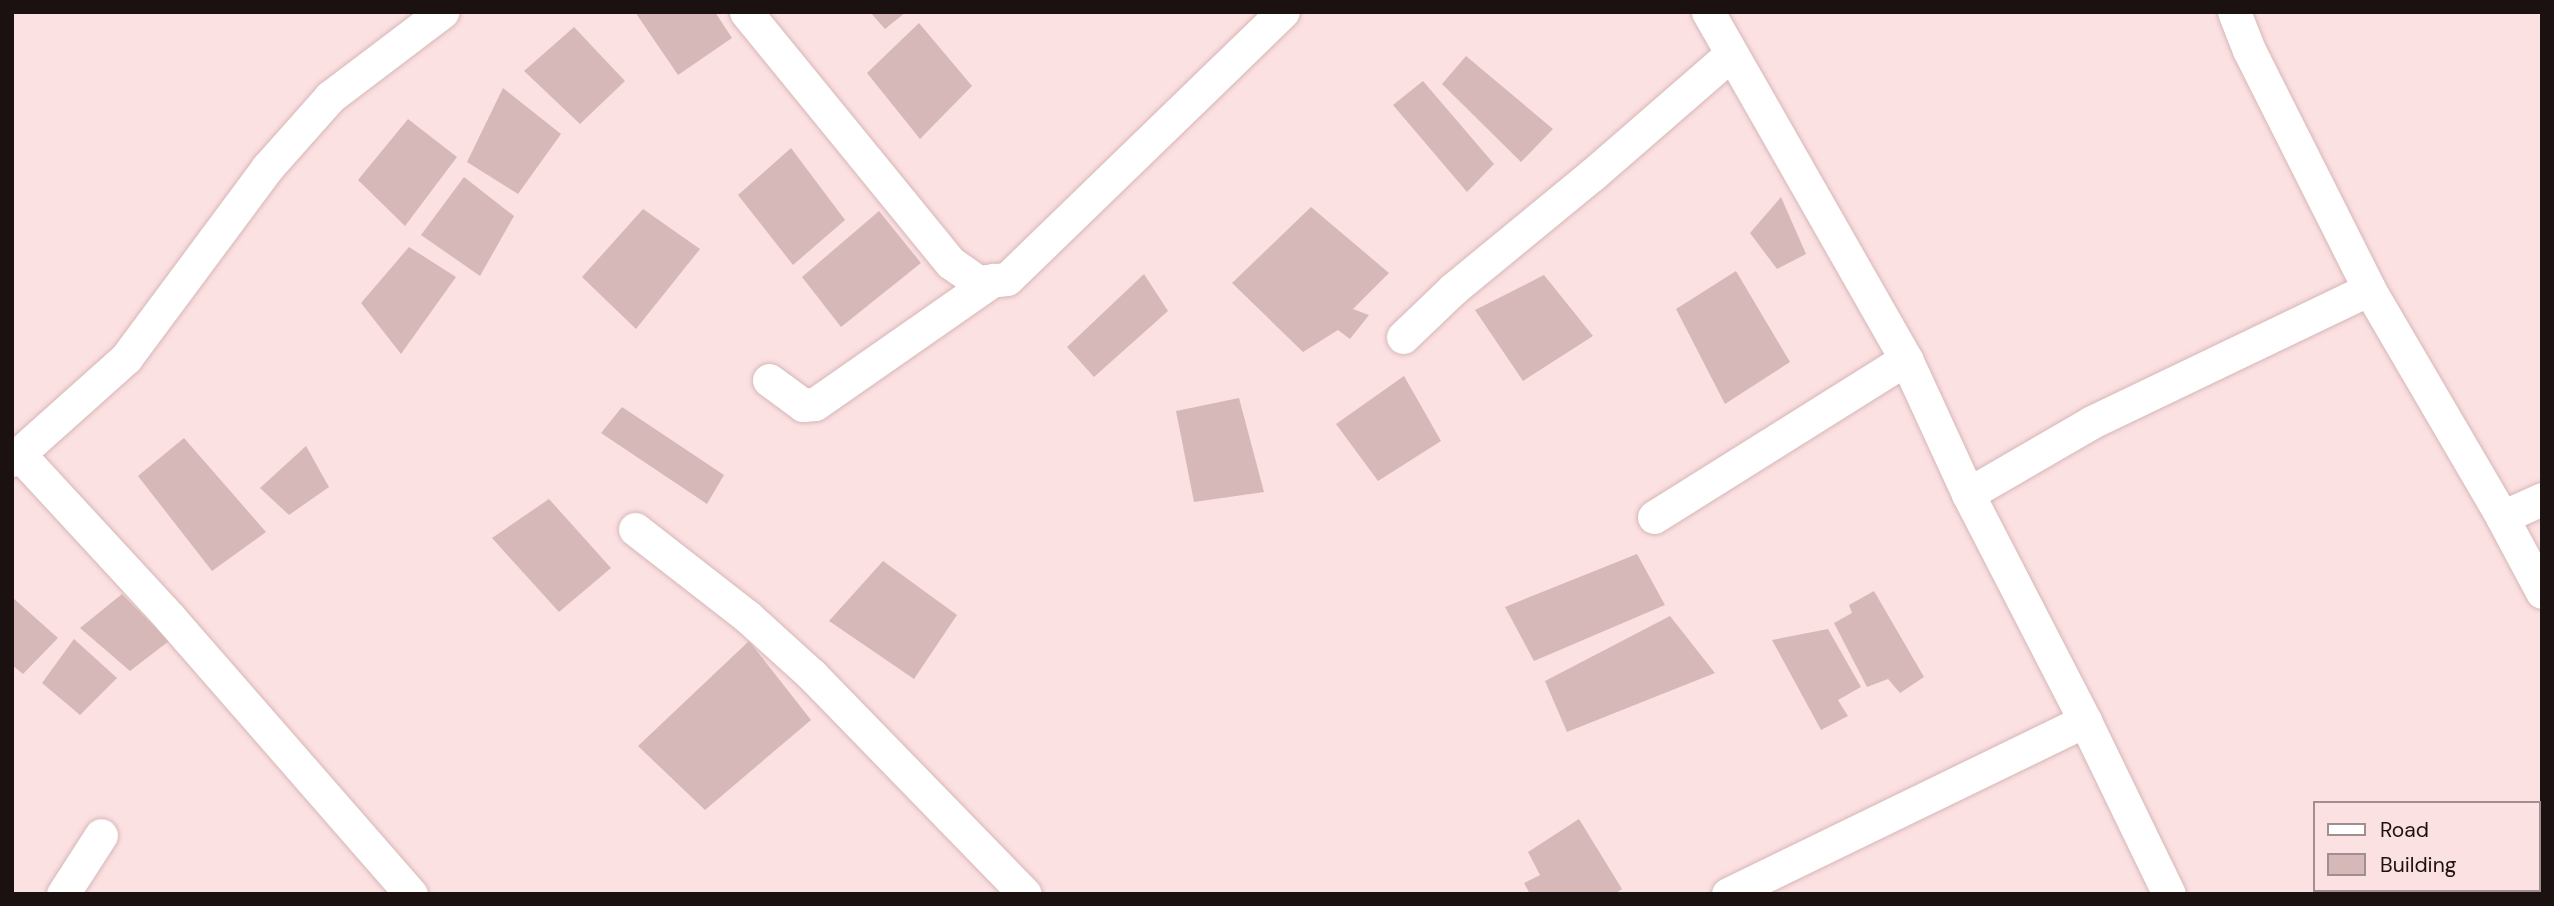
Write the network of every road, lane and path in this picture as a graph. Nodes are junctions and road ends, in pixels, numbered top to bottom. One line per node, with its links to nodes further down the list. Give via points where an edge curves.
1 (442, 12): 12 (street, via 330,97 267,168 126,358)
2 (746, 12): 7 (street, via 951,263 978,282)
3 (1283, 12): 7 (street, via 1007,279)
4 (1708, 12): 6 (street)
5 (2234, 12): 8 (street)
6 (1731, 54): 9 (street, via 1453,289); 10 (street)
7 (993, 280): 11 (street, via 815,404 803,405)
8 (2369, 289): 13 (street, via 2092,422); 16 (street)
9 (1403, 337)
10 (1906, 359): 13 (street); 15 (street)
11 (769, 380)
12 (16, 457): 22 (street, via 171,619)
13 (1968, 494): 19 (street)
14 (2542, 499): 16 (street)
15 (1654, 517)
16 (2501, 517): 18 (street)
17 (635, 529): 23 (street, via 748,617 812,675)
18 (2542, 592)
19 (2085, 721): 24 (street); 25 (street)
20 (101, 835): 21 (street)
21 (63, 894)
22 (411, 894)
23 (1025, 894)
24 (1728, 894)
25 (2169, 894)

